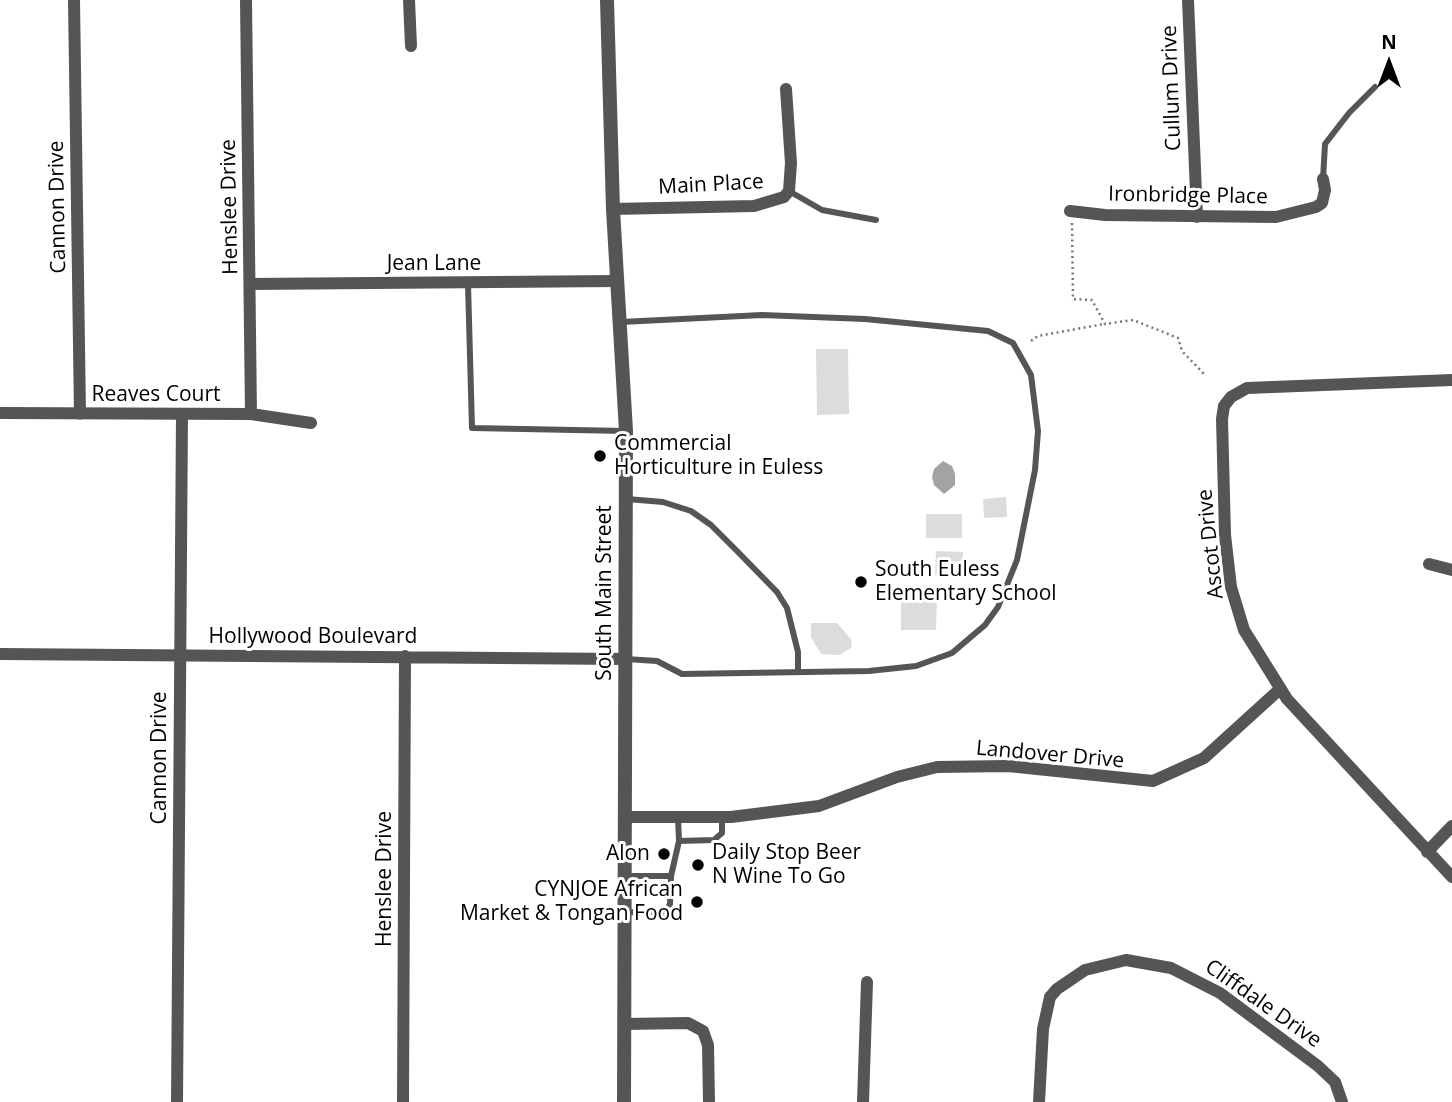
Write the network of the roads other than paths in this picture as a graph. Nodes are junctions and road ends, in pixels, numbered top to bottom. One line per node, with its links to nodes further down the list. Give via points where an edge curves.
1 (75, 0): 21 (street, Cannon Drive)
2 (246, 0): 16 (street, Henslee Drive)
3 (409, 0): 6 (street)
4 (607, 0): 11 (street, South Main Street)
5 (1188, 0): 13 (street, Cullum Drive)
6 (411, 46)
7 (1375, 87): 9 (lane, via 1325,144)
8 (786, 89): 10 (street, Main Place)
9 (1324, 179): 13 (street, Ironbridge Place, via 1322,203 1317,207 1276,217)
10 (789, 191): 11 (street, Main Place, via 754,206); 14 (lane, via 822,210)
11 (613, 209): 15 (street, South Main Street)
12 (1071, 217): 13 (street, Ironbridge Place)
13 (1197, 217)
14 (876, 220)
15 (617, 281): 17 (street, Jean Lane); 18 (street, South Main Street)
16 (250, 284): 17 (street, Jean Lane); 22 (street, Henslee Drive)
17 (468, 284): 25 (lane, via 472,428)
18 (620, 322): 25 (street, South Main Street); 33 (lane, via 762,315 962,327 1010,340 1031,375 1038,431 1035,470 1017,560 998,607 985,625 952,653 916,666)
19 (1452, 380): 34 (street, Ascot Drive, via 1247,388 1224,406 1225,535 1231,587 1244,630)
20 (0, 413): 21 (street, Reaves Court)
21 (80, 414): 23 (street, Reaves Court)
22 (251, 414): 23 (street, Reaves Court); 24 (street, Reaves Court)
23 (182, 415): 31 (street, Cannon Drive)
24 (312, 423)
25 (626, 431): 26 (street, South Main Street)
26 (627, 499): 32 (street, South Main Street); 33 (lane, via 663,502 691,511 737,551 787,608)
27 (1429, 564): 28 (street)
28 (1452, 570)
29 (0, 654): 31 (street, Hollywood Boulevard)
30 (405, 656): 31 (street, Hollywood Boulevard); 32 (street, Hollywood Boulevard); 48 (street, Henslee Drive)
31 (180, 658): 47 (street, Cannon Drive)
32 (626, 659): 33 (lane, via 657,661 682,674); 35 (street, South Main Street)
33 (798, 672)
34 (1280, 689): 36 (street, Landover Drive, via 1204,758 1163,778 1138,782 1008,766 937,767 818,806); 40 (street, Ascot Drive)
35 (624, 817): 37 (street, Landover Drive); 41 (street, South Main Street)
36 (722, 817): 37 (street, Landover Drive); 39 (lane, via 722,833 714,840)
37 (678, 818): 39 (lane)
38 (1452, 826): 40 (street)
39 (679, 841): 42 (lane)
40 (1427, 852): 43 (street, Ascot Drive)
41 (624, 876): 42 (lane); 44 (street, South Main Street)
42 (671, 876): 44 (lane, via 665,913)
43 (1452, 877)
44 (624, 912): 46 (street, South Main Street)
45 (867, 982): 51 (street)
46 (624, 1024): 49 (street, South Main Street); 50 (street, via 688,1023 703,1031 708,1045)
47 (177, 1102)
48 (403, 1102)
49 (624, 1102)
50 (709, 1102)
51 (863, 1102)
52 (1039, 1102): 53 (street, Cliffdale Drive, via 1042,1029 1050,997 1085,970 1126,960 1171,968 1220,993 1303,1053 1335,1082)
53 (1342, 1102)

